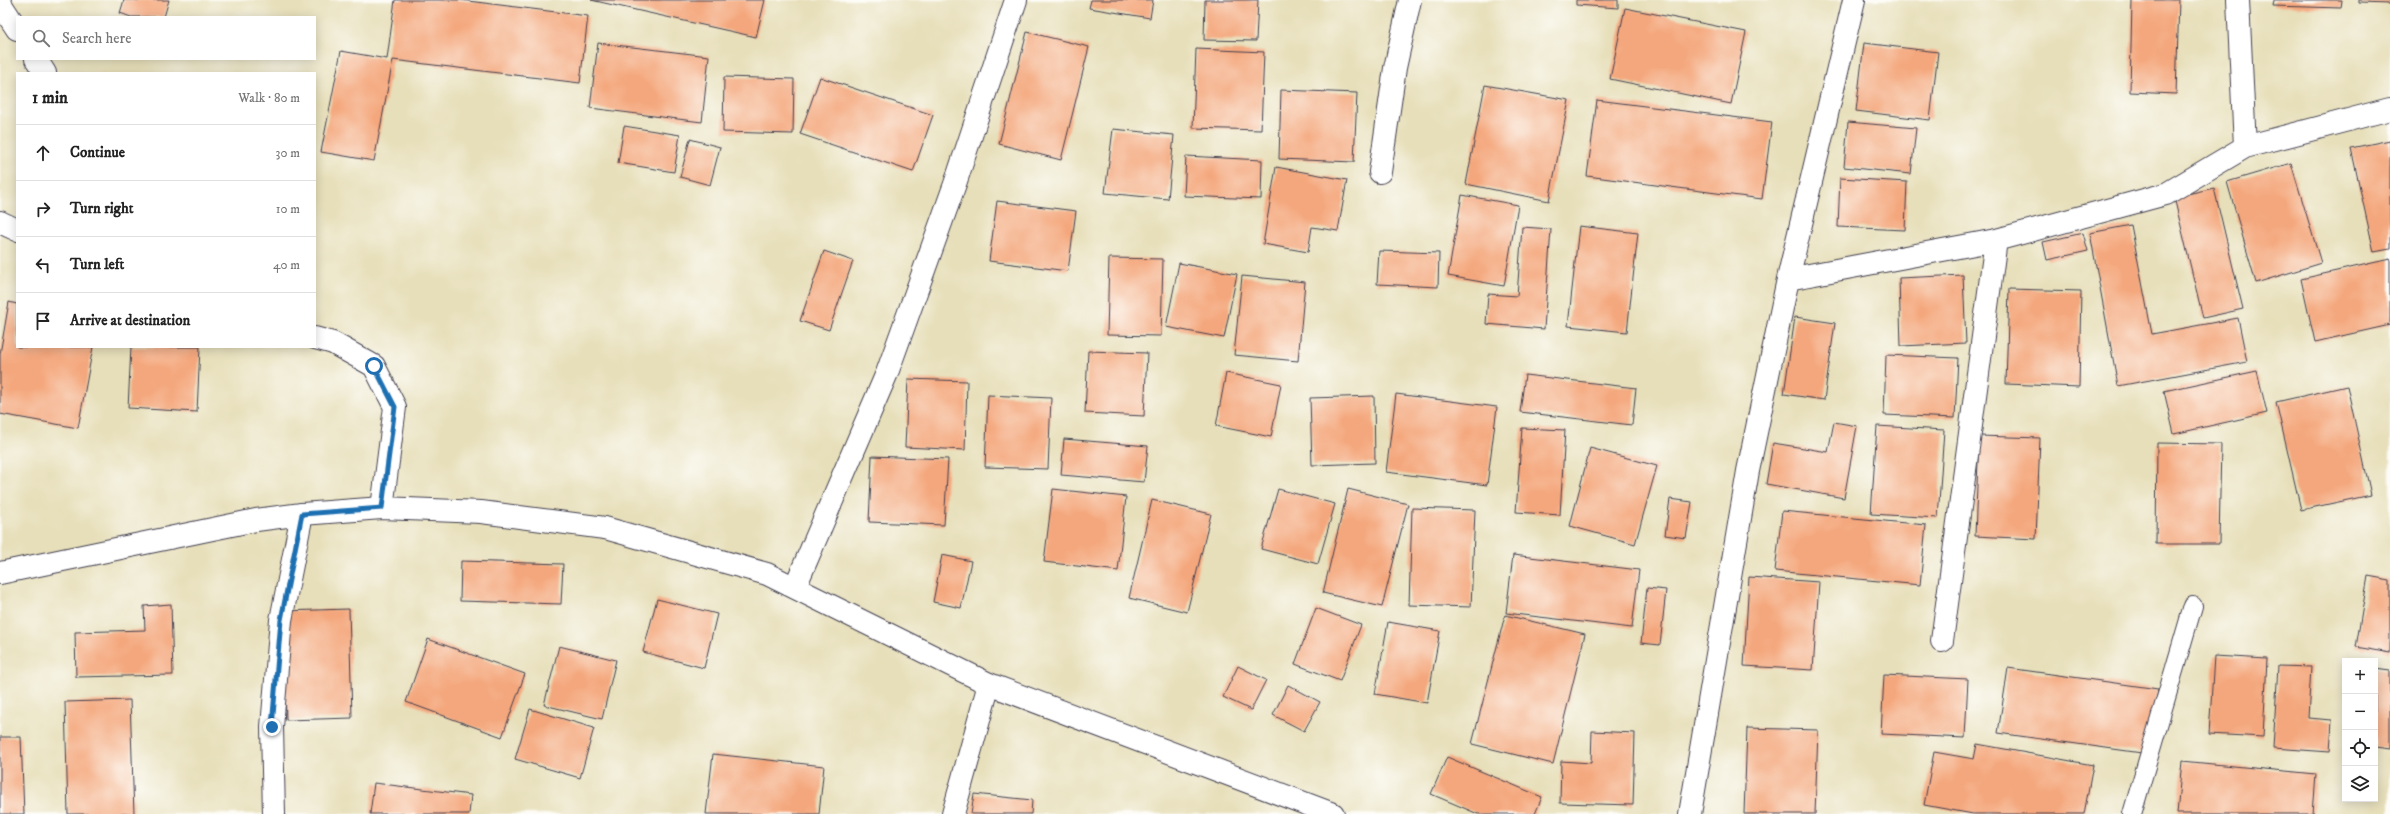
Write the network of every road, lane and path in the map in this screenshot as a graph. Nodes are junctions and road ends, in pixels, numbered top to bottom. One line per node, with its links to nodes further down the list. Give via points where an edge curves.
1 (1016, 0): 20 (street, via 955,184 887,373)
2 (1410, 0): 11 (street, via 1395,68)
3 (1854, 0): 15 (street)
4 (2238, 0): 10 (street)
5 (0, 2): 6 (street)
6 (16, 27)
7 (37, 60): 8 (street)
8 (44, 72)
9 (2390, 109): 10 (street)
10 (2245, 147): 14 (street, via 2166,194)
11 (1380, 172)
12 (0, 222): 13 (street)
13 (16, 230)
14 (1996, 240): 15 (street); 22 (street)
15 (1788, 279): 27 (street, via 1748,470)
16 (316, 338): 17 (street, via 333,343 374,366 395,407)
17 (382, 508): 18 (street); 20 (street, via 481,512 605,528 767,574)
18 (302, 514): 19 (street, via 256,520); 24 (street, via 281,620 272,727)
19 (0, 573)
20 (795, 587): 23 (street)
21 (2194, 606): 28 (lane)
22 (1942, 641)
23 (988, 684): 25 (street); 26 (street)
24 (274, 814)
25 (953, 814)
26 (1333, 814)
27 (1690, 814)
28 (2132, 814)

